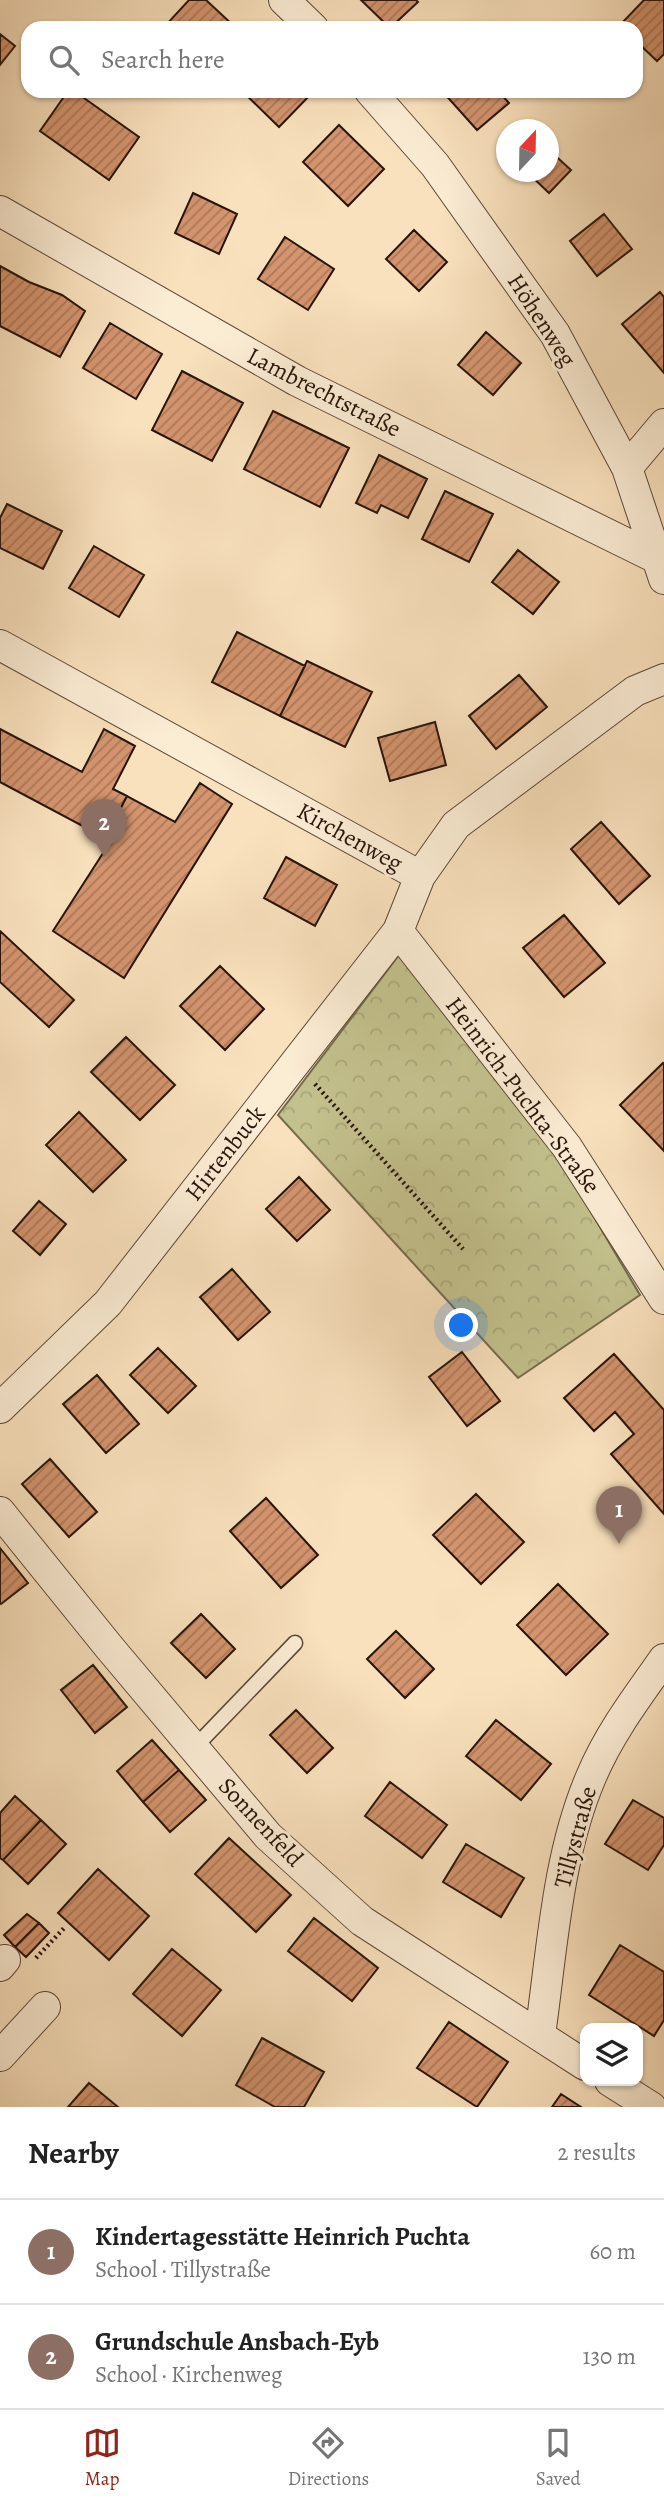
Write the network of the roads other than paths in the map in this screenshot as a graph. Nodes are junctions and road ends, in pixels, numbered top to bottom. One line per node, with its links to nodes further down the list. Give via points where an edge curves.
1 (284, 0): 2 (street)
2 (306, 21)
3 (376, 98): 6 (street, Höhenweg, via 435,165 555,334)
4 (0, 211): 7 (street, Lambrechtstraße, via 298,381)
5 (664, 424): 6 (street)
6 (627, 468): 7 (street, Höhenweg)
7 (660, 568)
8 (0, 645): 10 (street, Kirchenweg)
9 (664, 679): 10 (street, Kirchenweg, via 635,691 456,825)
10 (421, 876): 11 (street, Hirtenbuck)
11 (398, 931): 12 (street, Heinrich-Puchta-Straße, via 567,1147); 13 (street, Hirtenbuck, via 108,1303)
12 (664, 1299)
13 (0, 1408)
14 (0, 1511): 17 (street, Sonnenfeld)
15 (295, 1643): 17 (lane)
16 (664, 1659): 19 (street, Tillystraße, via 623,1716 590,1778 566,1856)
17 (194, 1748): 19 (street, Sonnenfeld, via 268,1836 362,1921)
18 (45, 2007): 20 (street)
19 (540, 2035): 21 (street, Sonnenfeld)
20 (0, 2056)
21 (580, 2062)
22 (618, 2086): 23 (street)
23 (651, 2107)

